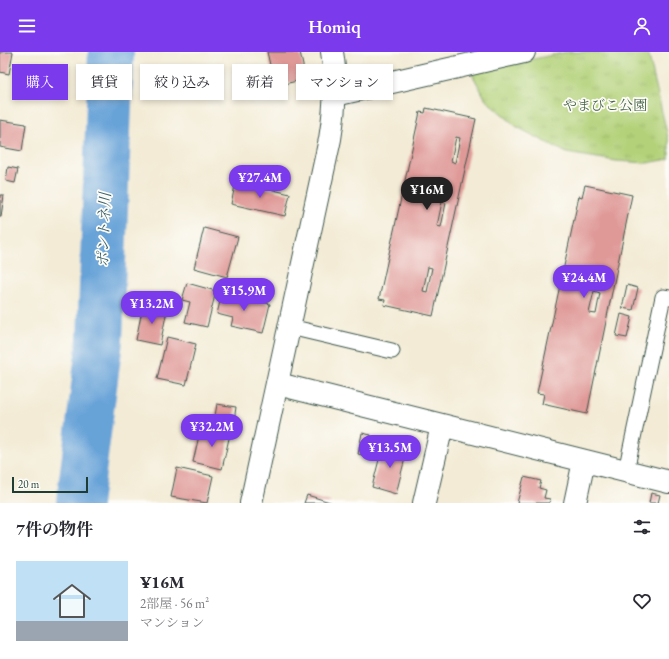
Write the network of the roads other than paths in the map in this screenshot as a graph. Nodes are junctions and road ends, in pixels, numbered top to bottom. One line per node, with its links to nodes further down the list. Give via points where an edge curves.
1 (332, 52): 3 (street)
2 (524, 52): 4 (street)
3 (334, 64)
4 (393, 82)
5 (334, 100): 7 (street, via 330,139)
6 (669, 298): 12 (lane, via 663,297)
7 (290, 327): 8 (lane); 9 (street)
8 (392, 351)
9 (278, 384): 10 (street); 14 (street)
10 (442, 426): 11 (street); 15 (street)
11 (584, 461): 12 (street); 16 (street)
12 (626, 471): 13 (street)
13 (669, 482)
14 (251, 503)
15 (424, 503)
16 (575, 503)

